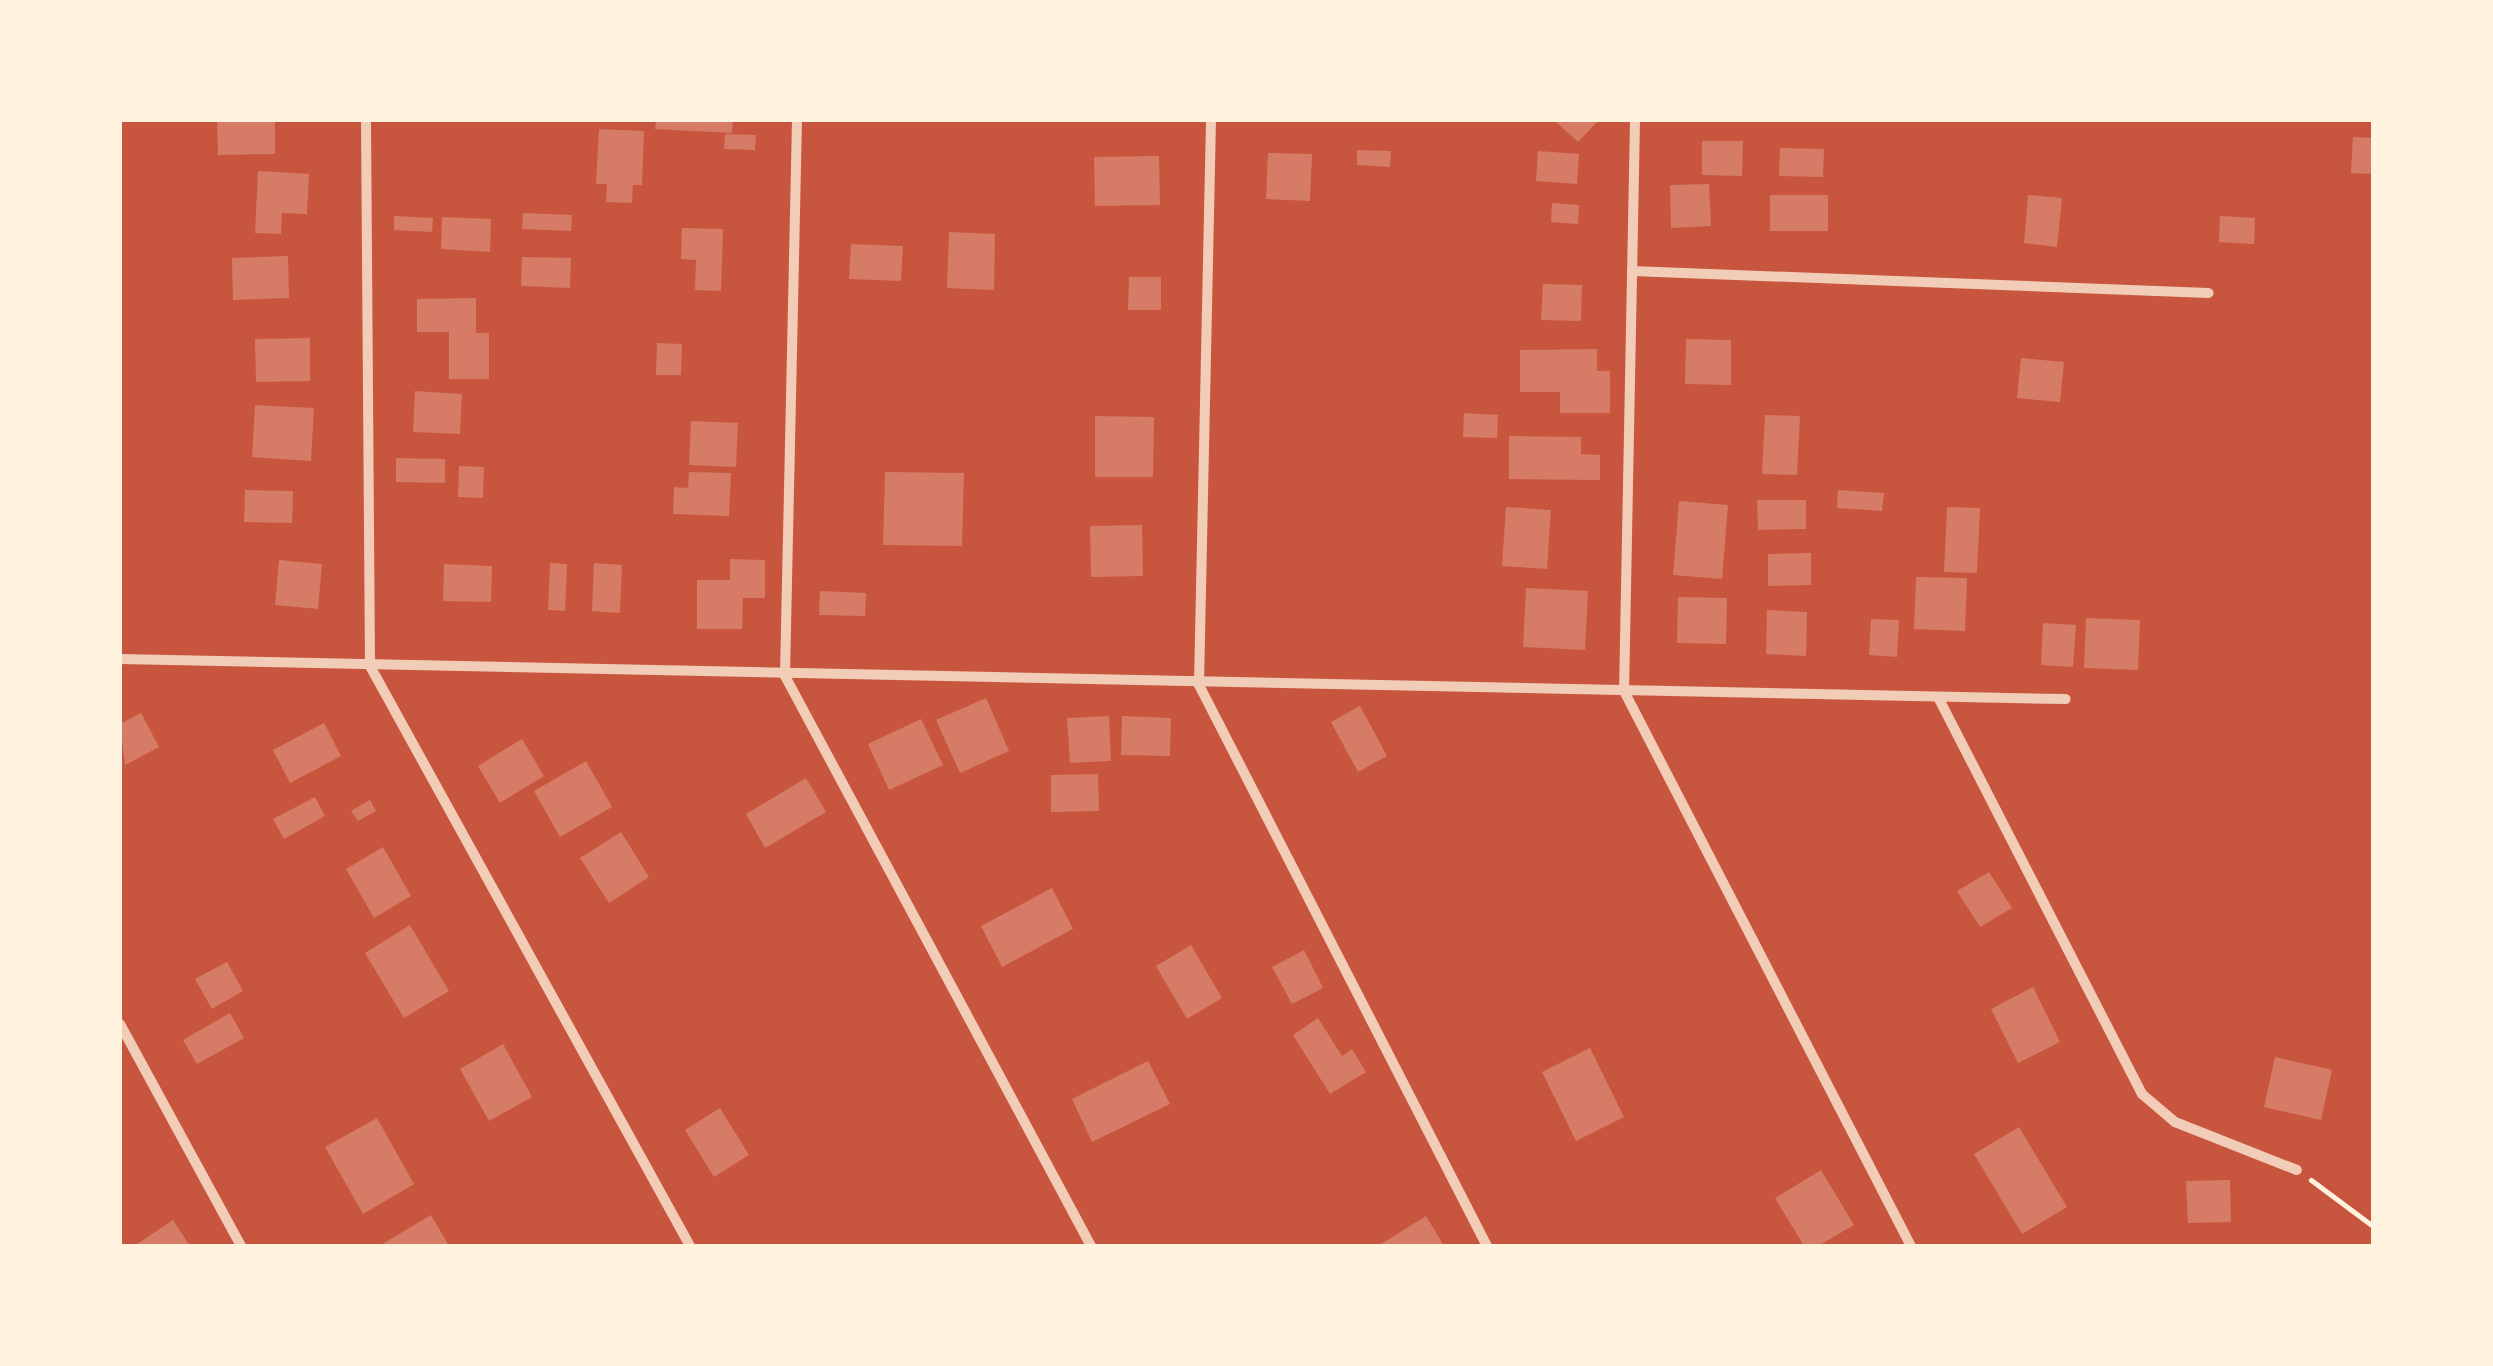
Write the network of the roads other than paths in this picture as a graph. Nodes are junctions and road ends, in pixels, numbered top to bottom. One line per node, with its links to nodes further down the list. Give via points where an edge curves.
1 (366, 120): 8 (street)
2 (797, 120): 9 (street)
3 (1211, 120): 10 (street)
4 (1635, 120): 5 (street)
5 (1632, 271): 6 (street); 11 (street)
6 (2209, 293)
7 (120, 659): 8 (street)
8 (370, 666): 9 (street); 17 (street)
9 (785, 676): 10 (street); 18 (street)
10 (1199, 685): 11 (street); 19 (street)
11 (1624, 691): 13 (street); 20 (street)
12 (2066, 699): 13 (street)
13 (1939, 700): 15 (street, via 2142,1094 2174,1122)
14 (120, 1024): 16 (street)
15 (2297, 1170)
16 (241, 1246)
17 (690, 1246)
18 (1090, 1246)
19 (1487, 1246)
20 (1911, 1246)

